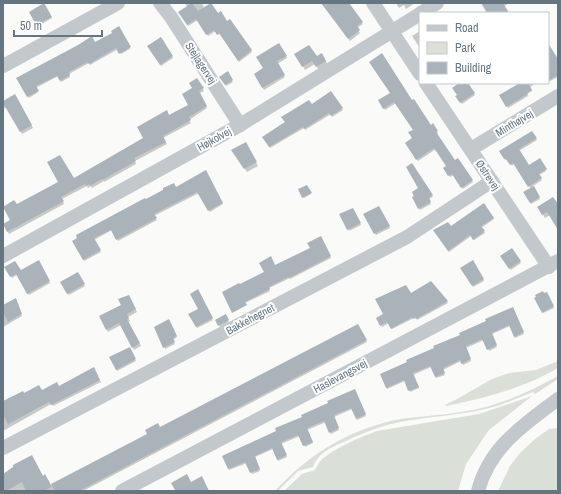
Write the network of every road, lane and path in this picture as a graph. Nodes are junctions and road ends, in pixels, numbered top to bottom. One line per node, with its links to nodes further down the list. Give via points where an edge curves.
1 (118, 3): 8 (street)
2 (160, 3): 12 (street, Stejlagervej)
3 (373, 3): 7 (street)
4 (437, 3): 5 (street, Højkolvej)
5 (423, 12)
6 (419, 14): 7 (street, Højkolvej)
7 (392, 32): 9 (street); 12 (street, Højkolvej)
8 (3, 66)
9 (419, 72)
10 (427, 84): 13 (street, Østrevej)
11 (558, 96): 13 (street, Minthøjvej)
12 (240, 125): 15 (street, Højkolvej)
13 (471, 149): 14 (street, Østrevej)
14 (492, 181): 16 (street, Østrevej); 18 (street, Bakkehegnet, via 407,237)
15 (3, 256)
16 (553, 264): 19 (street, Haslevangsvej)
17 (558, 399): 20 (street, via 501,446 488,465)
18 (3, 448)
19 (122, 491)
20 (478, 491)

